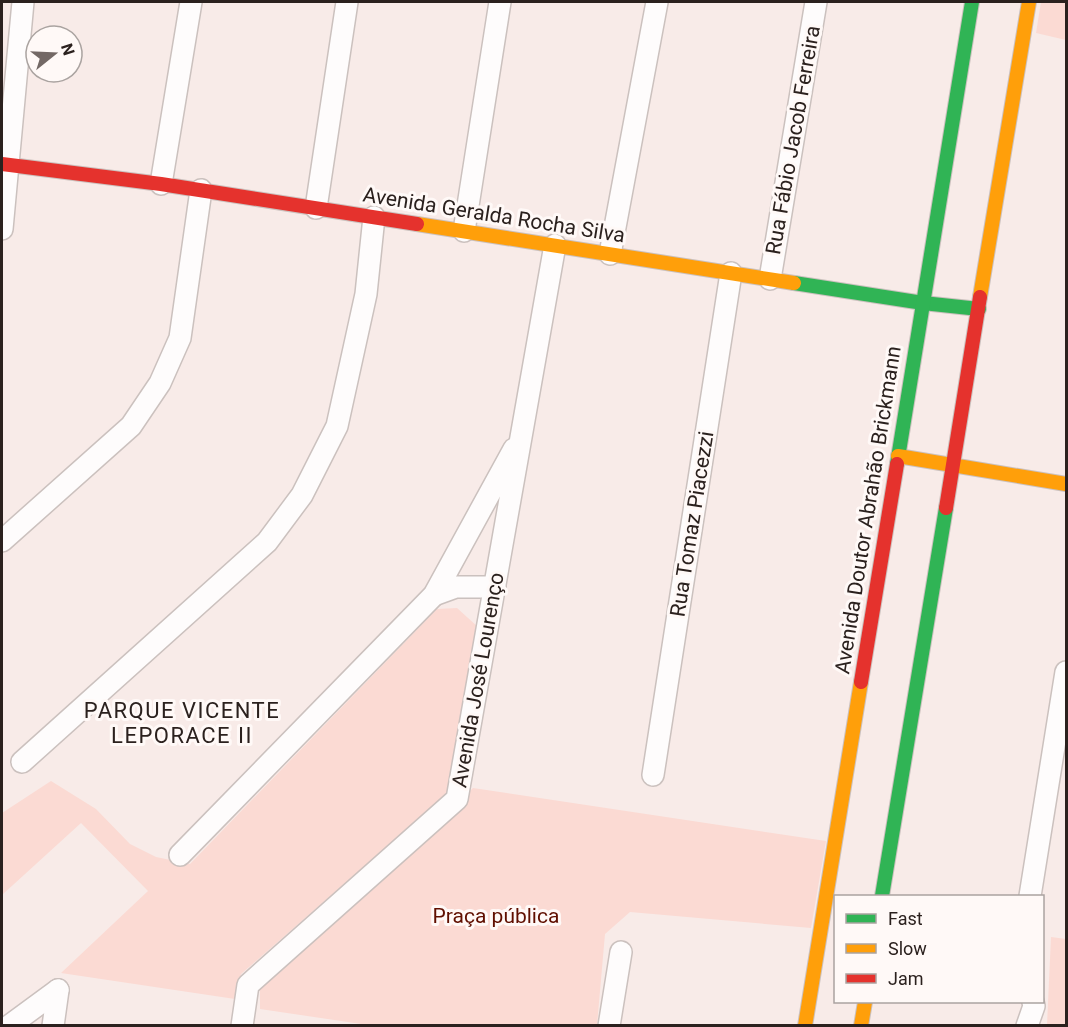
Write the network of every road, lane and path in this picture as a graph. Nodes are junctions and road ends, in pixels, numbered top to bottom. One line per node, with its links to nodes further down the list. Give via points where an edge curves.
1 (23, 2): 9 (street)
2 (190, 2): 10 (street)
3 (347, 2): 12 (street)
4 (500, 2): 15 (street)
5 (657, 2): 17 (street)
6 (816, 2): 19 (street, Rua Fábio Jacob Ferreira)
7 (972, 2): 20 (main road, Avenida Doutor Abrahão Brickmann)
8 (1029, 2): 21 (main road)
9 (5, 164): 10 (main road, Avenida Geralda Rocha Silva); 14 (street)
10 (161, 184): 11 (main road, Avenida Geralda Rocha Silva)
11 (201, 190): 12 (main road, Avenida Geralda Rocha Silva); 26 (street, via 180,338 160,383 131,426)
12 (316, 208): 13 (main road, Avenida Geralda Rocha Silva)
13 (374, 217): 15 (main road, Avenida Geralda Rocha Silva); 30 (street, via 366,294 337,426 302,495 267,542)
14 (2, 229)
15 (464, 231): 16 (main road, Avenida Geralda Rocha Silva)
16 (555, 245): 17 (main road, Avenida Geralda Rocha Silva); 22 (street, Avenida José Lourenço)
17 (610, 254): 18 (main road, Avenida Geralda Rocha Silva)
18 (731, 273): 19 (main road, Avenida Geralda Rocha Silva); 31 (street, Rua Tomaz Piacezzi)
19 (770, 279): 20 (main road, Avenida Geralda Rocha Silva)
20 (923, 303): 21 (main road, Avenida Geralda Rocha Silva); 23 (main road, Avenida Doutor Abrahão Brickmann)
21 (979, 309): 24 (main road)
22 (522, 434): 27 (street, Avenida José Lourenço); 28 (street)
23 (898, 456): 24 (main road); 35 (main road, Avenida Doutor Abrahão Brickmann)
24 (954, 465): 25 (main road); 33 (main road)
25 (1066, 484)
26 (2, 541)
27 (495, 587): 28 (street, via 456,587); 42 (street, Avenida José Lourenço, via 456,800 248,985)
28 (434, 595): 32 (street)
29 (1066, 672): 34 (street)
30 (22, 762)
31 (653, 775)
32 (180, 855)
33 (882, 895)
34 (1030, 895)
35 (818, 948): 36 (main road); 44 (main road, Avenida Doutor Abrahão Brickmann)
36 (834, 951)
37 (621, 952): 43 (street)
38 (865, 1003): 45 (main road)
39 (1033, 1003): 46 (street)
40 (9, 1026): 41 (street, via 58,990)
41 (53, 1026)
42 (242, 1026)
43 (609, 1026)
44 (805, 1026)
45 (861, 1026)
46 (1027, 1026)

